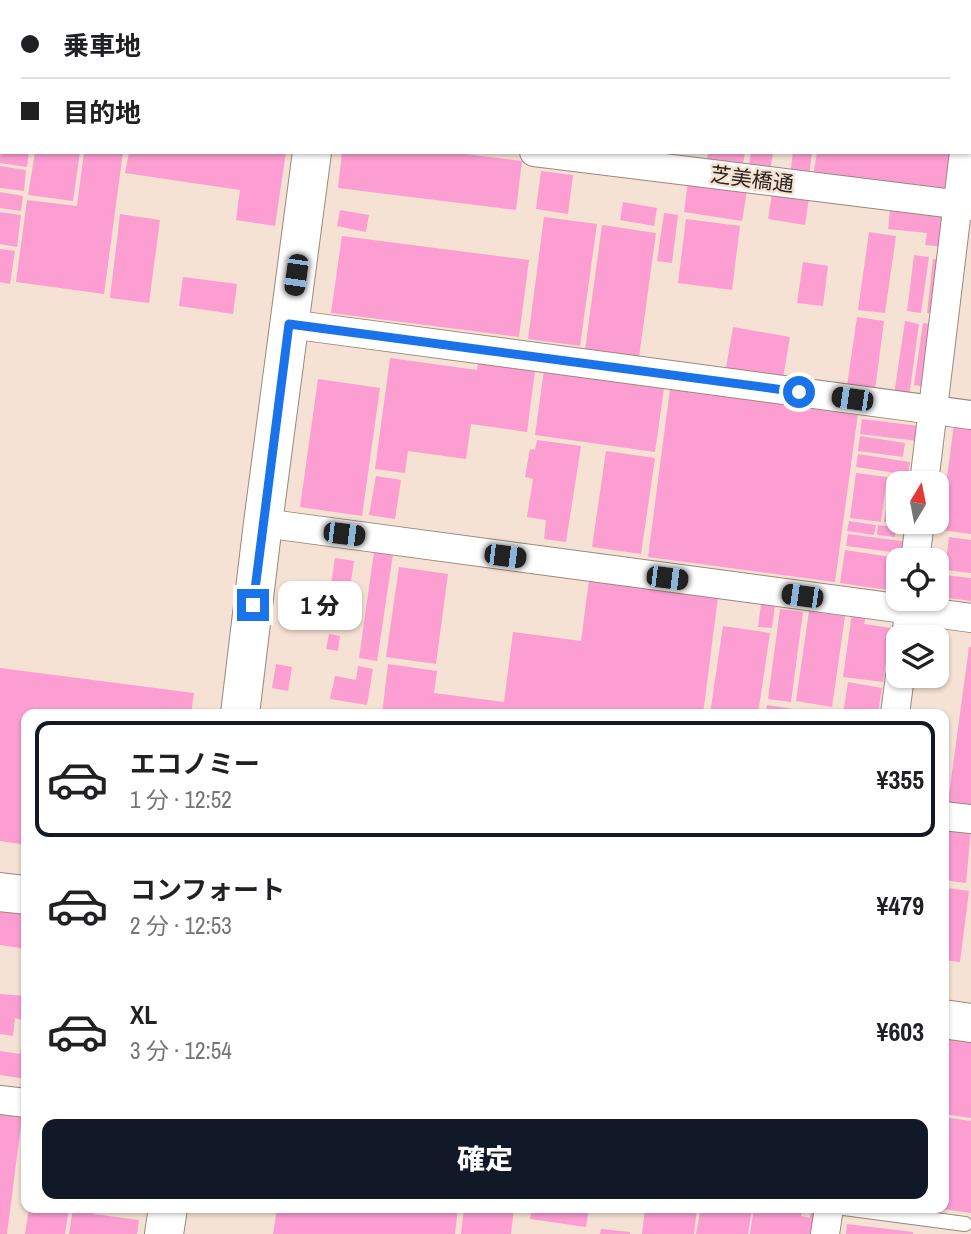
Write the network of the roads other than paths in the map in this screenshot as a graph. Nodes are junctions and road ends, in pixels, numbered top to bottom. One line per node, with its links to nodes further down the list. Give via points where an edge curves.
1 (313, 154): 5 (street)
2 (550, 154): 4 (street, 芝美橋通)
3 (964, 154): 4 (street)
4 (964, 206): 6 (street)
5 (289, 324): 6 (street); 9 (street)
6 (933, 409): 7 (street); 8 (street)
7 (971, 415)
8 (925, 471)
9 (263, 523): 10 (street); 13 (street)
10 (908, 615): 11 (street)
11 (971, 618)
12 (898, 688): 14 (street)
13 (241, 709)
14 (896, 709)
15 (949, 817): 16 (street)
16 (971, 819)
17 (0, 891): 18 (street)
18 (21, 894)
19 (949, 1020): 20 (street)
20 (971, 1023)
21 (0, 1100): 22 (street)
22 (21, 1102)
23 (167, 1213): 27 (street)
24 (828, 1213): 28 (street)
25 (882, 1213): 26 (lane)
26 (965, 1224)
27 (164, 1234)
28 (825, 1234)

